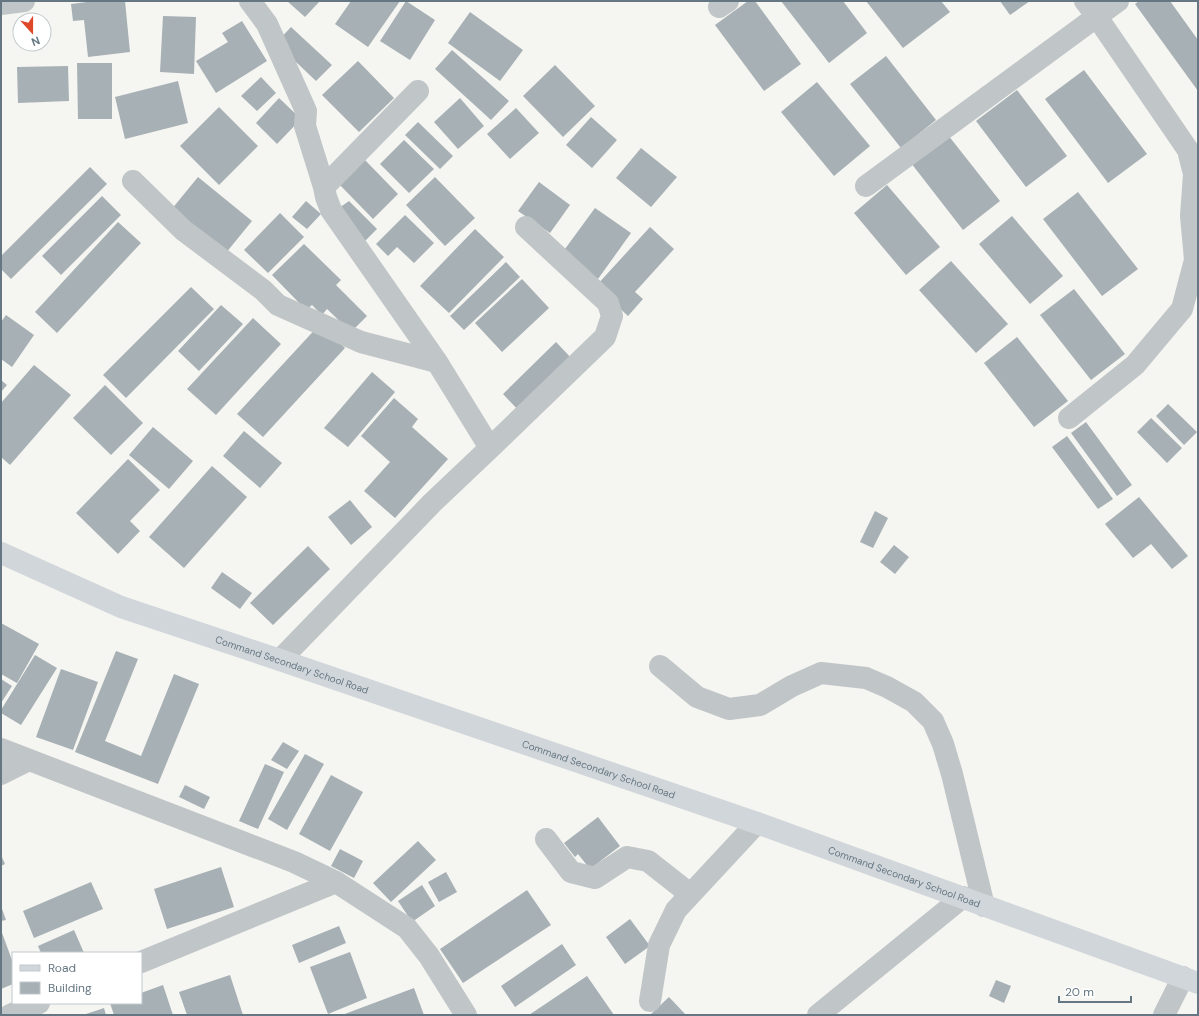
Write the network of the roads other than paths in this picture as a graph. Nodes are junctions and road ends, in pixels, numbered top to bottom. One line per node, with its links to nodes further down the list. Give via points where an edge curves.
1 (24, 1): 4 (street)
2 (250, 1): 9 (street, via 267,24 306,110 305,126)
3 (1118, 1): 5 (street)
4 (1, 4)
5 (1091, 9): 8 (street); 12 (street, via 1188,150 1194,174 1191,216 1196,260 1182,309 1135,365)
6 (418, 91): 9 (street)
7 (133, 181): 11 (street, via 183,230 263,290 278,305 361,342)
8 (866, 186)
9 (324, 187): 11 (street, via 331,210)
10 (526, 228): 13 (street, via 608,303 612,316 605,337)
11 (437, 362): 13 (street)
12 (1069, 418)
13 (490, 448): 15 (street)
14 (1, 552): 15 (main road, Command Secondary School Road, via 121,607)
15 (280, 660): 20 (main road, Command Secondary School Road)
16 (660, 666): 25 (street, via 697,697 729,708 760,705 821,673 866,678 914,702 933,721 943,744)
17 (1, 749): 18 (street)
18 (29, 760): 19 (street); 22 (street, via 294,862)
19 (1, 774)
20 (757, 823): 23 (street); 24 (main road, Command Secondary School Road)
21 (546, 839): 23 (street, via 571,872 595,878 627,857 648,861)
22 (336, 882): 26 (street); 31 (street, via 407,928 429,956)
23 (690, 894): 28 (street, via 676,910 659,945)
24 (963, 897): 25 (main road, Command Secondary School Road); 32 (street)
25 (984, 906): 27 (main road, Command Secondary School Road)
26 (142, 962)
27 (1190, 980): 33 (street)
28 (650, 1001)
29 (37, 1004): 30 (street)
30 (10, 1015)
31 (466, 1015)
32 (818, 1015)
33 (1164, 1015)

